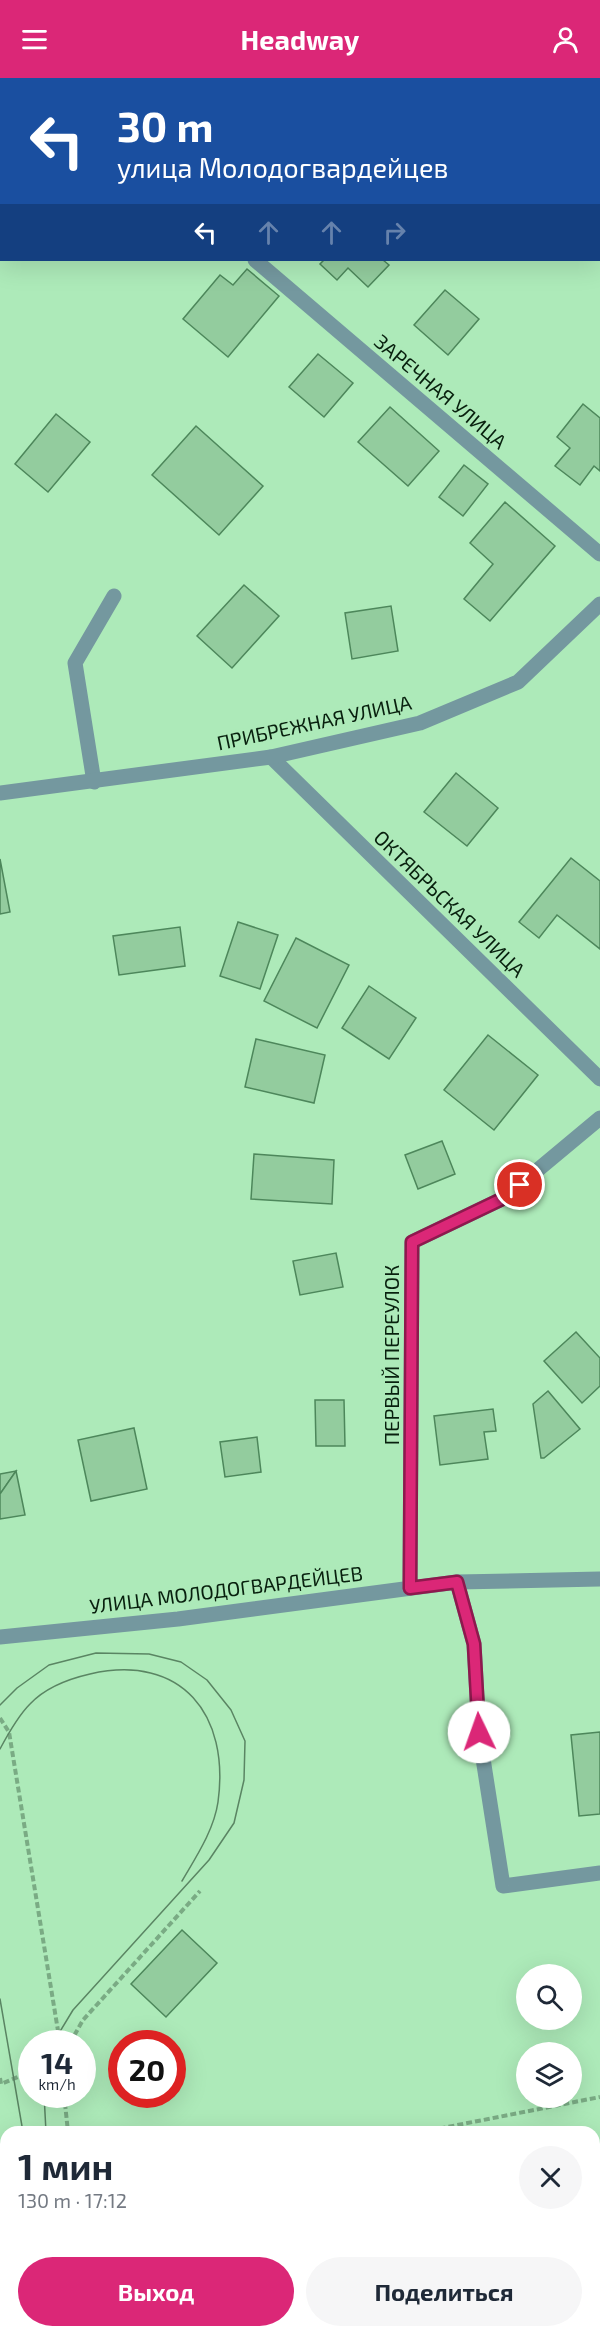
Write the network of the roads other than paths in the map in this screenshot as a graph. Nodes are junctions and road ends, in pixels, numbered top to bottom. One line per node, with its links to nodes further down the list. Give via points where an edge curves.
1 (256, 261): 2 (street, ЗАРЕЧНАЯ УЛИЦА)
2 (600, 554)
3 (114, 596): 6 (street, via 75,663)
4 (600, 604): 5 (street, ПРИБРЕЖНАЯ УЛИЦА, via 518,682 420,723)
5 (271, 757): 6 (street, ПРИБРЕЖНАЯ УЛИЦА); 8 (street, ОКТЯБРЬСКАЯ УЛИЦА)
6 (94, 782): 7 (street, ПРИБРЕЖНАЯ УЛИЦА)
7 (0, 793)
8 (600, 1079)
9 (600, 1118): 12 (street, ПЕРВЫЙ ПЕРЕУЛОК, via 504,1198 412,1242)
10 (600, 1579): 11 (street, УЛИЦА МОЛОДОГВАРДЕЙЦЕВ)
11 (457, 1582): 12 (street, УЛИЦА МОЛОДОГВАРДЕЙЦЕВ); 14 (street, via 474,1644 479,1732 503,1886)
12 (410, 1588): 13 (street, УЛИЦА МОЛОДОГВАРДЕЙЦЕВ, via 178,1619)
13 (0, 1637)
14 (600, 1873)

